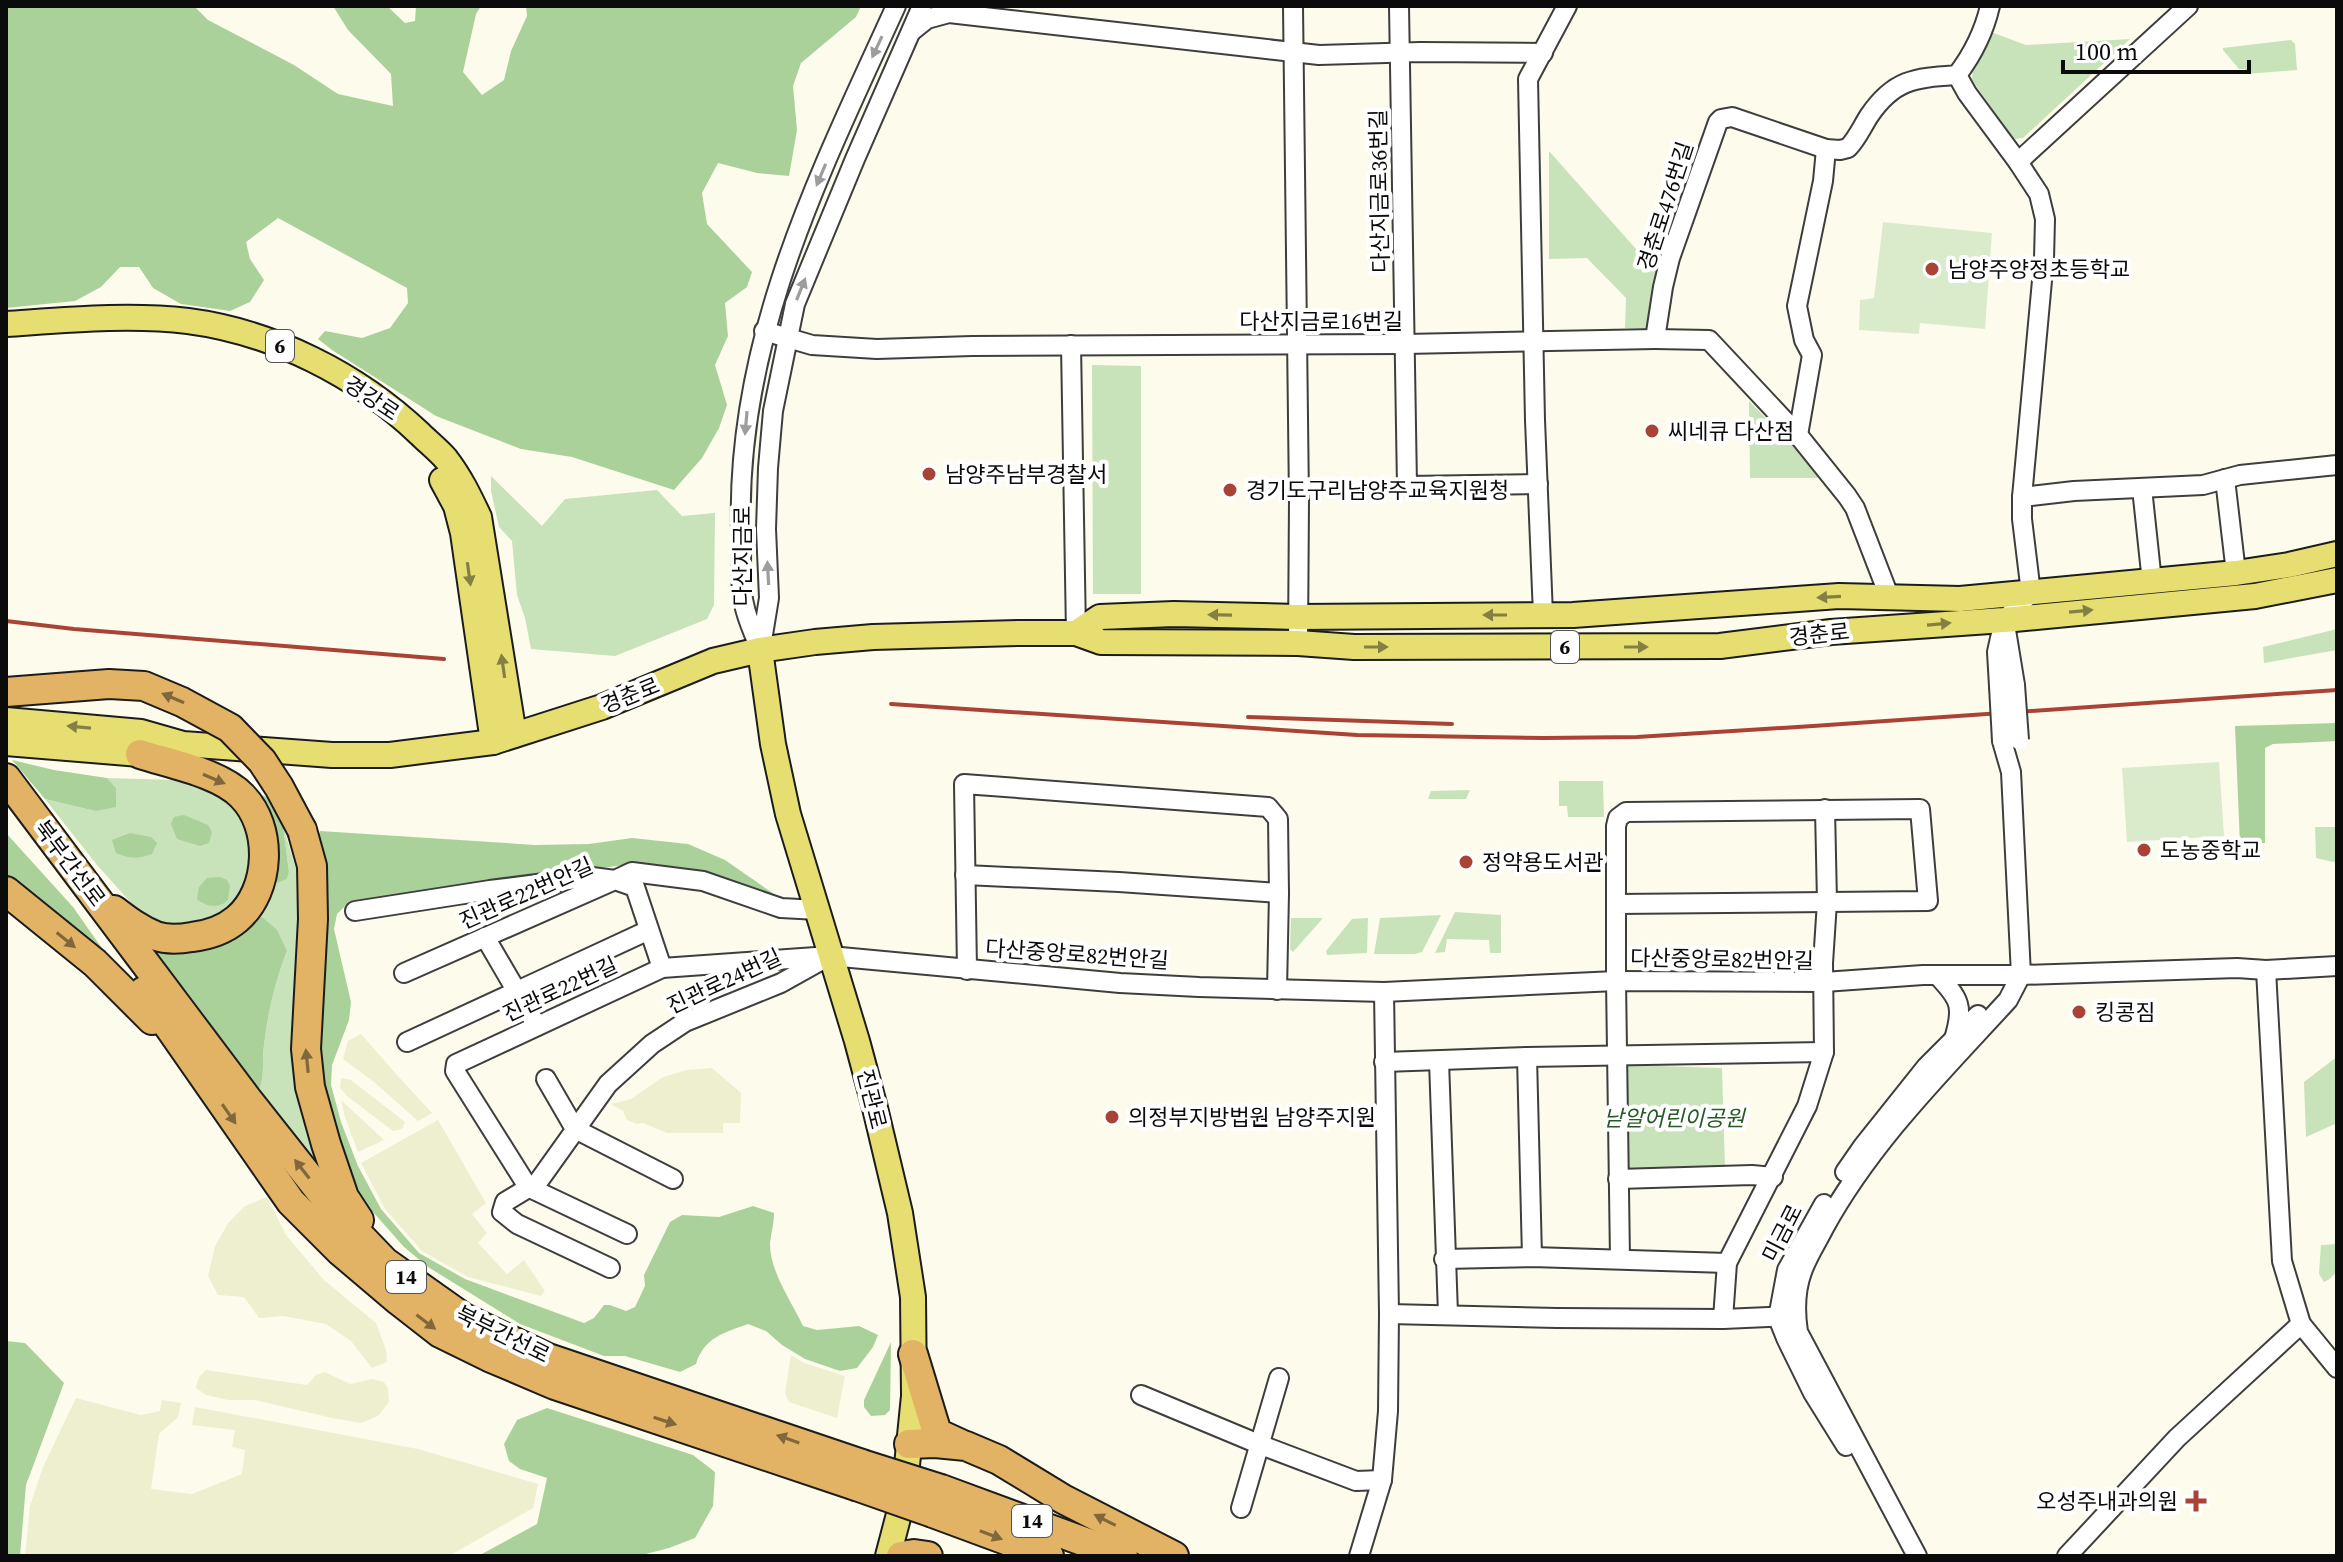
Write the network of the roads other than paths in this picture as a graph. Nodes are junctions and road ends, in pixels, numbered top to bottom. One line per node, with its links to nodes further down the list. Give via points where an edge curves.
1 (896, 6): 17 (street, 다산지금로, one-way to 17, via 805,213)
2 (922, 6): 9 (street, 다산지금로)
3 (1293, 6): 10 (street)
4 (1399, 6): 11 (street, 다산지금로36번길)
5 (1567, 6): 12 (street)
6 (1990, 6): 13 (street, via 1986,26)
7 (2188, 6): 15 (street)
8 (959, 10): 9 (street, via 927,19); 10 (street)
9 (910, 32): 18 (street, 다산지금로, one-way to 9, via 795,304)
10 (1293, 52): 11 (street); 22 (street)
11 (1401, 53): 12 (street); 23 (street, 다산지금로36번길)
12 (1543, 53): 21 (street, via 1528,79)
13 (1957, 75): 14 (street, via 1926,77 1888,92 1848,148); 15 (street)
14 (1826, 149): 19 (street, 경춘로476번길, via 1732,117 1718,122 1670,258); 25 (street, via 1797,306 1812,355)
15 (2018, 162): 30 (street, via 2039,194 2045,219)
16 (6, 324): 45 (main road, 경강로 / 6, one-way to 16, via 479,517 465,485 443,456 403,418 297,352 242,333 190,321 129,317)
17 (764, 331): 18 (street, 다산지금로16번길); 42 (street, 다산지금로, one-way to 42, via 748,403 741,474 743,603)
18 (787, 338): 24 (street, 다산지금로16번길, via 877,349); 42 (street, 다산지금로, one-way to 18, via 769,598 768,468)
19 (1655, 339): 21 (street, 다산지금로16번길); 25 (street, via 1709,340)
20 (6, 340): 45 (main road, 경강로 / 6, one-way to 45, via 127,333 196,337 290,365 341,390 397,430 427,458 456,506)
21 (1534, 342): 23 (street, 다산지금로16번길); 28 (street)
22 (1296, 344): 23 (street, 다산지금로16번길); 24 (street, 다산지금로16번길); 38 (street)
23 (1405, 344): 28 (street, 다산지금로36번길, via 1407,486)
24 (1071, 345): 40 (street)
25 (1798, 435): 36 (street, via 1855,508)
26 (2337, 465): 27 (street)
27 (2225, 479): 29 (street); 32 (street)
28 (1538, 484): 37 (street)
29 (2142, 488): 30 (street); 34 (street)
30 (2022, 497): 35 (street)
31 (2337, 554): 32 (main road, 경춘로)
32 (2236, 573): 34 (main road, 경춘로)
33 (2337, 580): 39 (main road, 경춘로 / 6, one-way to 33, via 2255,596)
34 (2152, 582): 35 (main road, 경춘로)
35 (2031, 593): 36 (main road, 경춘로, via 1960,599); 39 (street)
36 (1889, 596): 37 (main road, 경춘로, one-way to 37)
37 (1543, 615): 38 (main road, 경춘로, one-way to 38)
38 (1298, 617): 40 (main road, 경춘로, one-way to 40, via 1100,617); 41 (street)
39 (2004, 620): 41 (main road, 경춘로 / 6, one-way to 39, via 1720,646); 71 (street, bridge, via 1997,652 2007,685)
40 (1076, 633): 41 (main road, 경춘로 / 6, via 1101,642); 42 (main road, 경춘로, via 873,637)
41 (1298, 643)
42 (760, 650): 45 (main road, 경춘로, via 713,661 602,707); 60 (main road, 진관로, via 788,814)
43 (6, 692): 96 (highway, one-way to 43, bridge, via 344,1197 310,1087 306,1049 312,866 302,830 262,761 230,728 144,686)
44 (6, 720): 47 (main road, 경춘로, one-way to 44, via 141,732)
45 (503, 738): 47 (main road, 경춘로, via 390,755)
46 (6, 743): 48 (main road, 경춘로)
47 (183, 744): 48 (main road, 경춘로)
48 (140, 754): 57 (highway, one-way to 57, via 219,780 241,794 255,813 263,842 263,874 237,919 211,935 158,937)
49 (6, 778): 52 (highway, 북부간선로 / 14)
50 (6, 801): 52 (highway, 북부간선로 / 14)
51 (1825, 809): 58 (street); 58 (street, via 1920,809 1928,901); 59 (street, via 1626,812 1616,826)
52 (47, 845): 57 (highway, 북부간선로 / 14); 80 (highway, 북부간선로 / 14)
53 (965, 875): 56 (street); 56 (street, via 964,784 1268,807 1278,819); 67 (street)
54 (615, 880): 60 (street, via 632,872 703,881 781,908); 61 (street, via 592,877); 62 (street, 진관로22번안길, via 635,887); 63 (street, 진관로22번안길)
55 (6, 891): 80 (highway, one-way to 80, via 95,963)
56 (1279, 893): 74 (street)
57 (94, 896): 96 (highway, 북부간선로 / 14, one-way to 57, via 335,1210)
58 (1827, 902): 59 (street); 73 (street)
59 (1617, 904): 72 (street)
60 (818, 910): 64 (main road, 진관로)
61 (355, 911)
62 (649, 930): 66 (street, 진관로22번안길); 75 (street)
63 (485, 937): 69 (street, 진관로22번안길); 75 (street)
64 (830, 956): 66 (street, 진관로22번길); 67 (street, 다산중앙로82번안길); 87 (street, 진관로24번길, via 674,1029 608,1084); 104 (main road, 진관로, via 900,1213 913,1297)
65 (2337, 966): 68 (street)
66 (662, 968): 77 (street, 진관로22번길)
67 (967, 970): 74 (street, 다산중앙로82번안길)
68 (2266, 970): 71 (street); 103 (street, via 2282,1261)
69 (404, 973)
70 (1937, 975): 71 (street); 73 (street); 78 (street, via 1958,1003)
71 (2021, 975): 78 (street, 미금로); 101 (street, 미금로, via 2008,1000 1883,1140 1842,1198 1802,1272)
72 (1616, 981): 73 (street, 다산중앙로82번안길); 76 (street, 다산중앙로82번안길); 82 (street)
73 (1824, 982): 81 (street, 다산중앙로82번안길)
74 (1277, 990): 76 (street, 다산중앙로82번안길)
75 (516, 991): 77 (street); 79 (street)
76 (1384, 992): 85 (street)
77 (537, 1026): 91 (street, 진관로22번길, via 456,1064 455,1071)
78 (1954, 1039): 101 (street, 미금로, via 1889,1112 1827,1199 1787,1270 1782,1290)
79 (407, 1042)
80 (184, 1050): 111 (highway, 북부간선로 / 14, one-way to 111, via 291,1202 352,1261 440,1333 555,1385)
81 (1824, 1052): 82 (street); 88 (street, 다산중앙로82번안길, via 1807,1106)
82 (1618, 1056): 83 (street); 90 (street)
83 (1527, 1057): 84 (street); 93 (street)
84 (1439, 1061): 85 (street); 94 (street)
85 (1384, 1062): 99 (street)
86 (546, 1079): 87 (street)
87 (575, 1129): 89 (street); 91 (street, 진관로24번길, via 538,1182)
88 (1773, 1177): 90 (street); 97 (street, 다산중앙로82번안길)
89 (673, 1179)
90 (1618, 1179): 95 (street)
91 (528, 1187): 92 (street); 98 (street, 진관로24번길, via 505,1202 502,1212)
92 (627, 1234)
93 (1532, 1257): 94 (street); 95 (street)
94 (1444, 1259): 100 (street)
95 (1620, 1259): 97 (street)
96 (385, 1262): 111 (highway, 북부간선로 / 14, one-way to 96, via 548,1358 464,1318)
97 (1727, 1263): 102 (street, 다산중앙로82번안길)
98 (610, 1268)
99 (1389, 1314): 100 (street); 112 (street)
100 (1448, 1314): 102 (street)
101 (1787, 1317): 102 (street); 122 (street, via 1786,1338); 123 (street, 미금로)
102 (1723, 1319)
103 (2301, 1324): 105 (street); 124 (street, via 2177,1438)
104 (913, 1354): 108 (main road, 진관로); 110 (highway, via 937,1433)
105 (2337, 1368)
106 (1279, 1378): 109 (street)
107 (1141, 1395): 109 (street)
108 (909, 1444): 110 (highway); 115 (main road, 진관로, via 904,1495)
109 (1261, 1445): 112 (street, via 1356,1481); 114 (street)
110 (966, 1446): 120 (highway, one-way to 110)
111 (859, 1475): 113 (highway, 북부간선로 / 14, bridge)
112 (1382, 1480): 121 (street)
113 (937, 1501): 118 (highway, 북부간선로 / 14, one-way to 118); 119 (highway, 북부간선로 / 14)
114 (1241, 1508)
115 (888, 1556)
116 (901, 1556): 117 (highway)
117 (928, 1556)
118 (1049, 1556)
119 (1123, 1556)
120 (1174, 1556)
121 (1359, 1556)
122 (1904, 1556)
123 (1917, 1556)
124 (2067, 1556)

